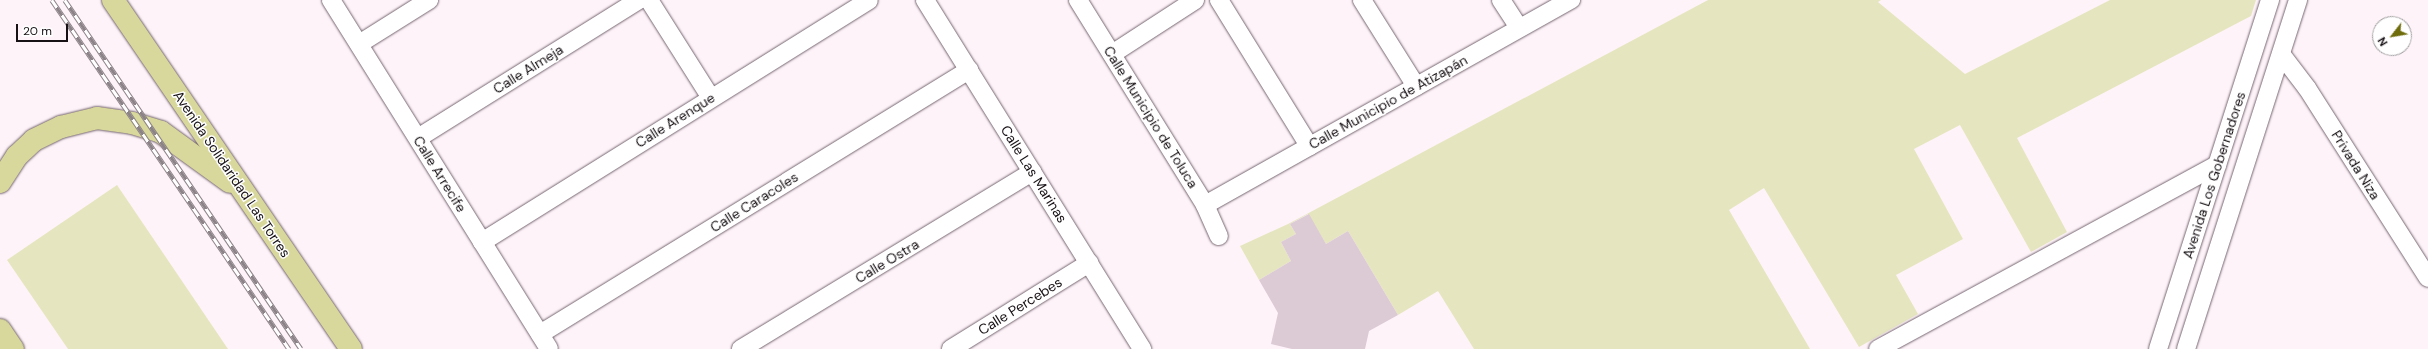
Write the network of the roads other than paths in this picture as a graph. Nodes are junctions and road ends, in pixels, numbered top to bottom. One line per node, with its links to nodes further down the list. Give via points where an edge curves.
1 (114, 0): 28 (main road, Avenida Solidaridad Las Torres)
2 (331, 0): 17 (street, Calle Arrecife)
3 (429, 0): 17 (street)
4 (638, 0): 23 (street, Calle Almeja)
5 (649, 0): 22 (street)
6 (869, 0): 22 (street, Calle Arenque)
7 (926, 0): 20 (street, Calle Las Marinas)
8 (1078, 0): 18 (street, Calle Municipio de Toluca)
9 (1194, 0): 18 (street)
10 (1219, 0): 24 (street)
11 (1362, 0): 21 (street)
12 (1501, 0): 16 (street)
13 (1571, 0): 16 (street, Calle Municipio de Atizapán)
14 (2270, 0): 25 (street, Avenida Los Gobernadores)
15 (2298, 0): 19 (street, Avenida Los Gobernadores)
16 (1519, 28): 21 (street, Calle Municipio de Atizapán)
17 (360, 44): 23 (street, Calle Arrecife)
18 (1112, 54): 29 (street, Calle Municipio de Toluca)
19 (2281, 54): 33 (street, Privada Niza, via 2307,88); 43 (street, Avenida Los Gobernadores)
20 (969, 70): 26 (street, Calle Las Marinas); 35 (street, Calle Caracoles)
21 (1416, 86): 24 (street, Calle Municipio de Atizapán)
22 (711, 98): 31 (street, Calle Arenque)
23 (418, 138): 31 (street, Calle Arrecife)
24 (1309, 146): 29 (street, Calle Municipio de Atizapán)
25 (2217, 164): 41 (street); 42 (street, Avenida Los Gobernadores)
26 (1032, 172): 32 (street, Calle Las Marinas); 38 (street, Calle Ostra)
27 (0, 182): 28 (main road, via 17,156 34,140 61,127 97,118 132,123 161,132)
28 (247, 195): 37 (main road, Avenida Solidaridad Las Torres)
29 (1205, 205): 30 (street, Calle Municipio de Toluca)
30 (1219, 236)
31 (482, 242): 35 (street, Calle Arrecife)
32 (1089, 263): 39 (street, Calle Percebes); 40 (street, Calle Las Marinas)
33 (2428, 278)
34 (0, 330): 36 (main road)
35 (544, 342)
36 (13, 349)
37 (351, 349)
38 (742, 349)
39 (951, 349)
40 (1142, 349)
41 (1878, 349)
42 (2158, 349)
43 (2186, 349)

